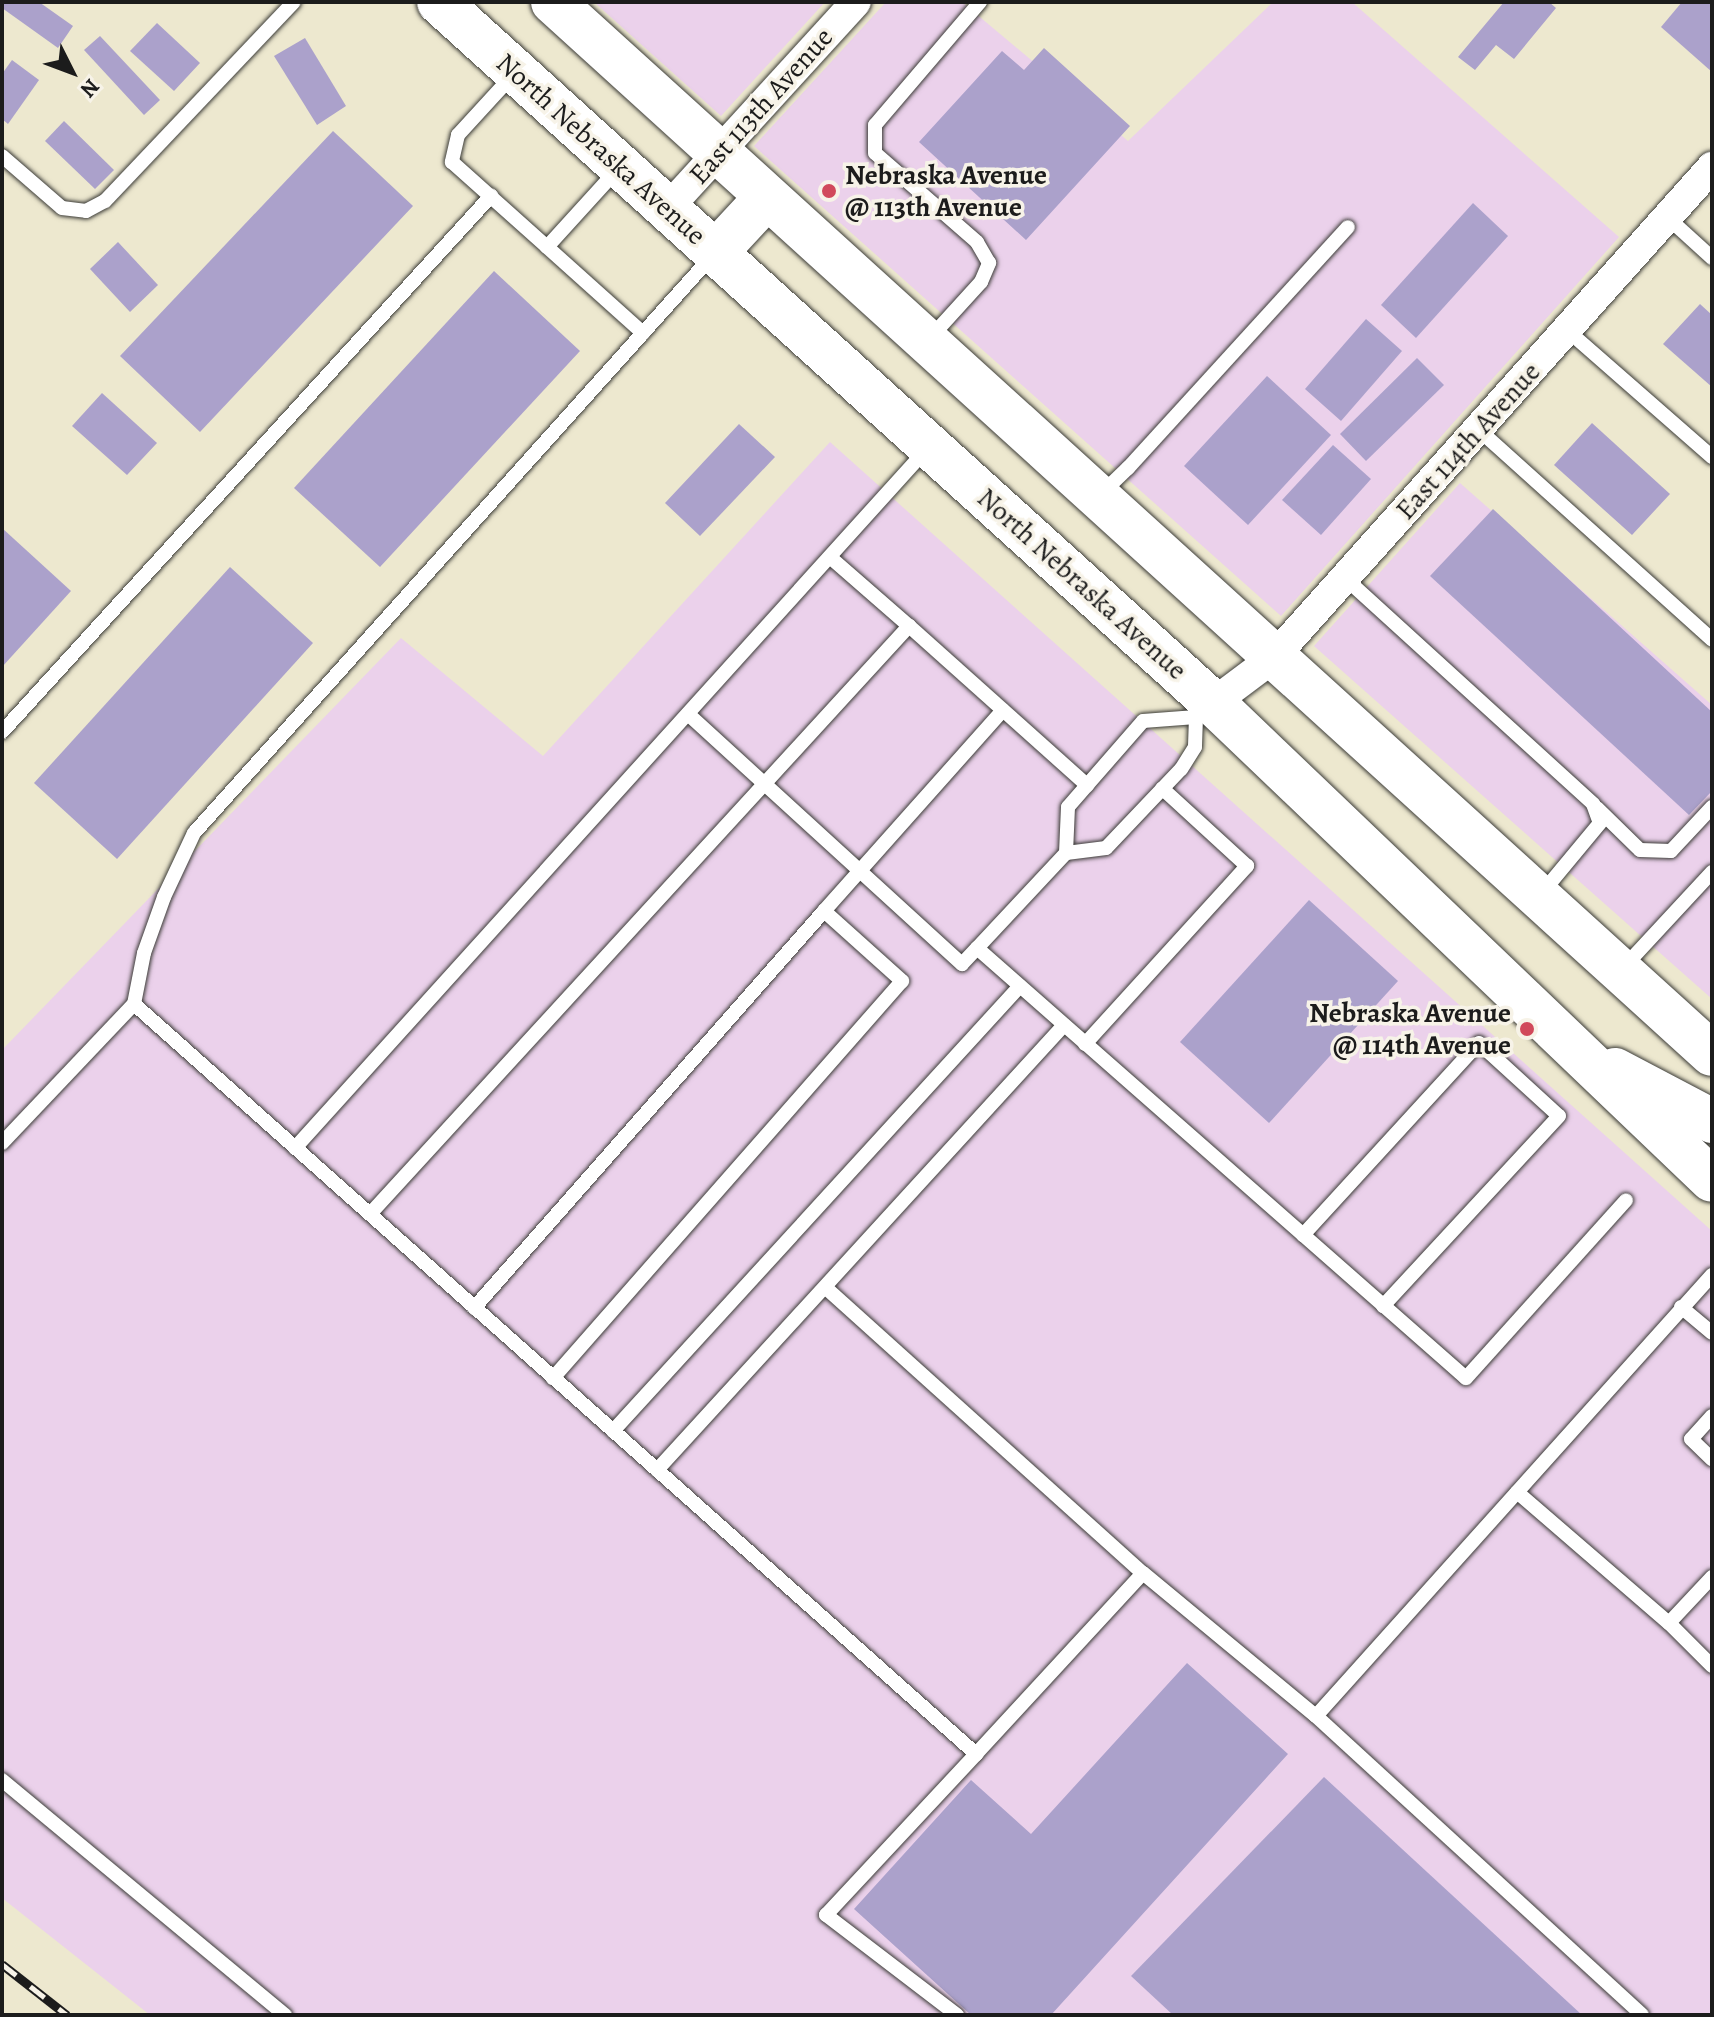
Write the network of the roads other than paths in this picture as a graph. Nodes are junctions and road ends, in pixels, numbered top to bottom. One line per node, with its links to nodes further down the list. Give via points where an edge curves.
1 (294, 2): 8 (lane, via 105,201 86,211 62,208)
2 (439, 2): 6 (main road, North Nebraska Avenue)
3 (553, 2): 7 (main road)
4 (856, 2): 7 (street, East 113th Avenue)
5 (980, 2): 21 (lane, via 875,125 875,153 977,242 989,263 981,282)
6 (515, 72): 9 (main road, North Nebraska Avenue); 11 (lane, via 458,135 452,162)
7 (718, 153): 12 (main road); 13 (street, East 113th Avenue)
8 (2, 156)
9 (620, 167): 13 (main road, North Nebraska Avenue); 16 (lane)
10 (1712, 167): 14 (street, East 114th Avenue)
11 (491, 196): 16 (lane); 34 (lane)
12 (767, 197): 17 (main road); 21 (main road)
13 (667, 209): 17 (main road, North Nebraska Avenue)
14 (1667, 217): 18 (lane); 19 (street, East 114th Avenue)
15 (1348, 227): 25 (lane)
16 (547, 247): 20 (lane)
17 (715, 253): 20 (lane); 23 (main road, North Nebraska Avenue)
18 (1712, 258)
19 (1567, 330): 22 (street, East 114th Avenue); 24 (lane)
20 (643, 333): 48 (lane, via 194,833 144,953)
21 (927, 341): 25 (main road)
22 (1478, 429): 27 (street, East 114th Avenue); 29 (lane)
23 (929, 446): 26 (lane); 32 (main road, North Nebraska Avenue)
24 (1712, 457)
25 (1098, 496): 30 (main road)
26 (830, 557): 28 (lane); 33 (lane)
27 (1345, 578): 30 (street, East 114th Avenue); 38 (lane)
28 (909, 626): 31 (lane); 35 (lane)
29 (1712, 640)
30 (1273, 658): 32 (street, East 114th Avenue); 43 (main road)
31 (1003, 710): 36 (lane); 41 (lane)
32 (1204, 710): 36 (lane, via 1143,721); 37 (lane, via 1195,747); 52 (main road, North Nebraska Avenue)
33 (688, 714): 35 (lane); 55 (lane)
34 (2, 732)
35 (765, 784): 41 (lane); 58 (lane)
36 (1087, 785): 40 (lane, via 1068,807)
37 (1162, 788): 40 (lane, via 1106,848); 50 (lane, via 1247,866)
38 (1593, 804): 39 (lane, via 1640,850 1671,851); 43 (lane, via 1600,823)
39 (1712, 807)
40 (1066, 853): 45 (lane)
41 (861, 870): 44 (lane); 45 (lane, via 962,964)
42 (1712, 872): 46 (lane)
43 (1538, 898): 46 (main road)
44 (824, 911): 64 (lane); 66 (lane, via 902,981)
45 (977, 948): 47 (lane)
46 (1620, 971): 51 (main road)
47 (1020, 986): 49 (lane); 68 (lane)
48 (134, 1004): 54 (lane); 55 (lane)
49 (1064, 1025): 50 (lane); 61 (lane)
50 (1085, 1044): 59 (lane)
51 (1712, 1054)
52 (1582, 1058): 53 (main road, via 1631,1076); 56 (main road, North Nebraska Avenue)
53 (1712, 1121)
54 (2, 1143)
55 (295, 1148): 58 (lane)
56 (1712, 1180)
57 (1626, 1200): 62 (lane, via 1466,1378)
58 (370, 1214): 64 (lane)
59 (1303, 1235): 62 (lane); 62 (lane, via 1479,1043 1559,1116)
60 (1712, 1275): 63 (lane)
61 (826, 1288): 70 (lane); 72 (lane)
62 (1383, 1306)
63 (1681, 1307): 65 (lane); 71 (lane)
64 (474, 1308): 66 (lane)
65 (1712, 1333)
66 (553, 1378): 68 (lane)
67 (1712, 1416): 69 (lane, via 1691,1439)
68 (613, 1431): 70 (lane)
69 (1712, 1459)
70 (657, 1470): 77 (lane)
71 (1517, 1492): 74 (lane); 76 (lane)
72 (1143, 1573): 76 (lane); 77 (lane)
73 (1712, 1577): 74 (lane)
74 (1669, 1623): 75 (lane)
75 (1712, 1666)
76 (1316, 1716): 83 (lane)
77 (976, 1754): 79 (lane, via 826,1915)
78 (2, 1780): 80 (lane)
79 (941, 2002): 81 (lane); 82 (lane)
80 (285, 2015)
81 (930, 2015)
82 (957, 2015)
83 (1642, 2015)

